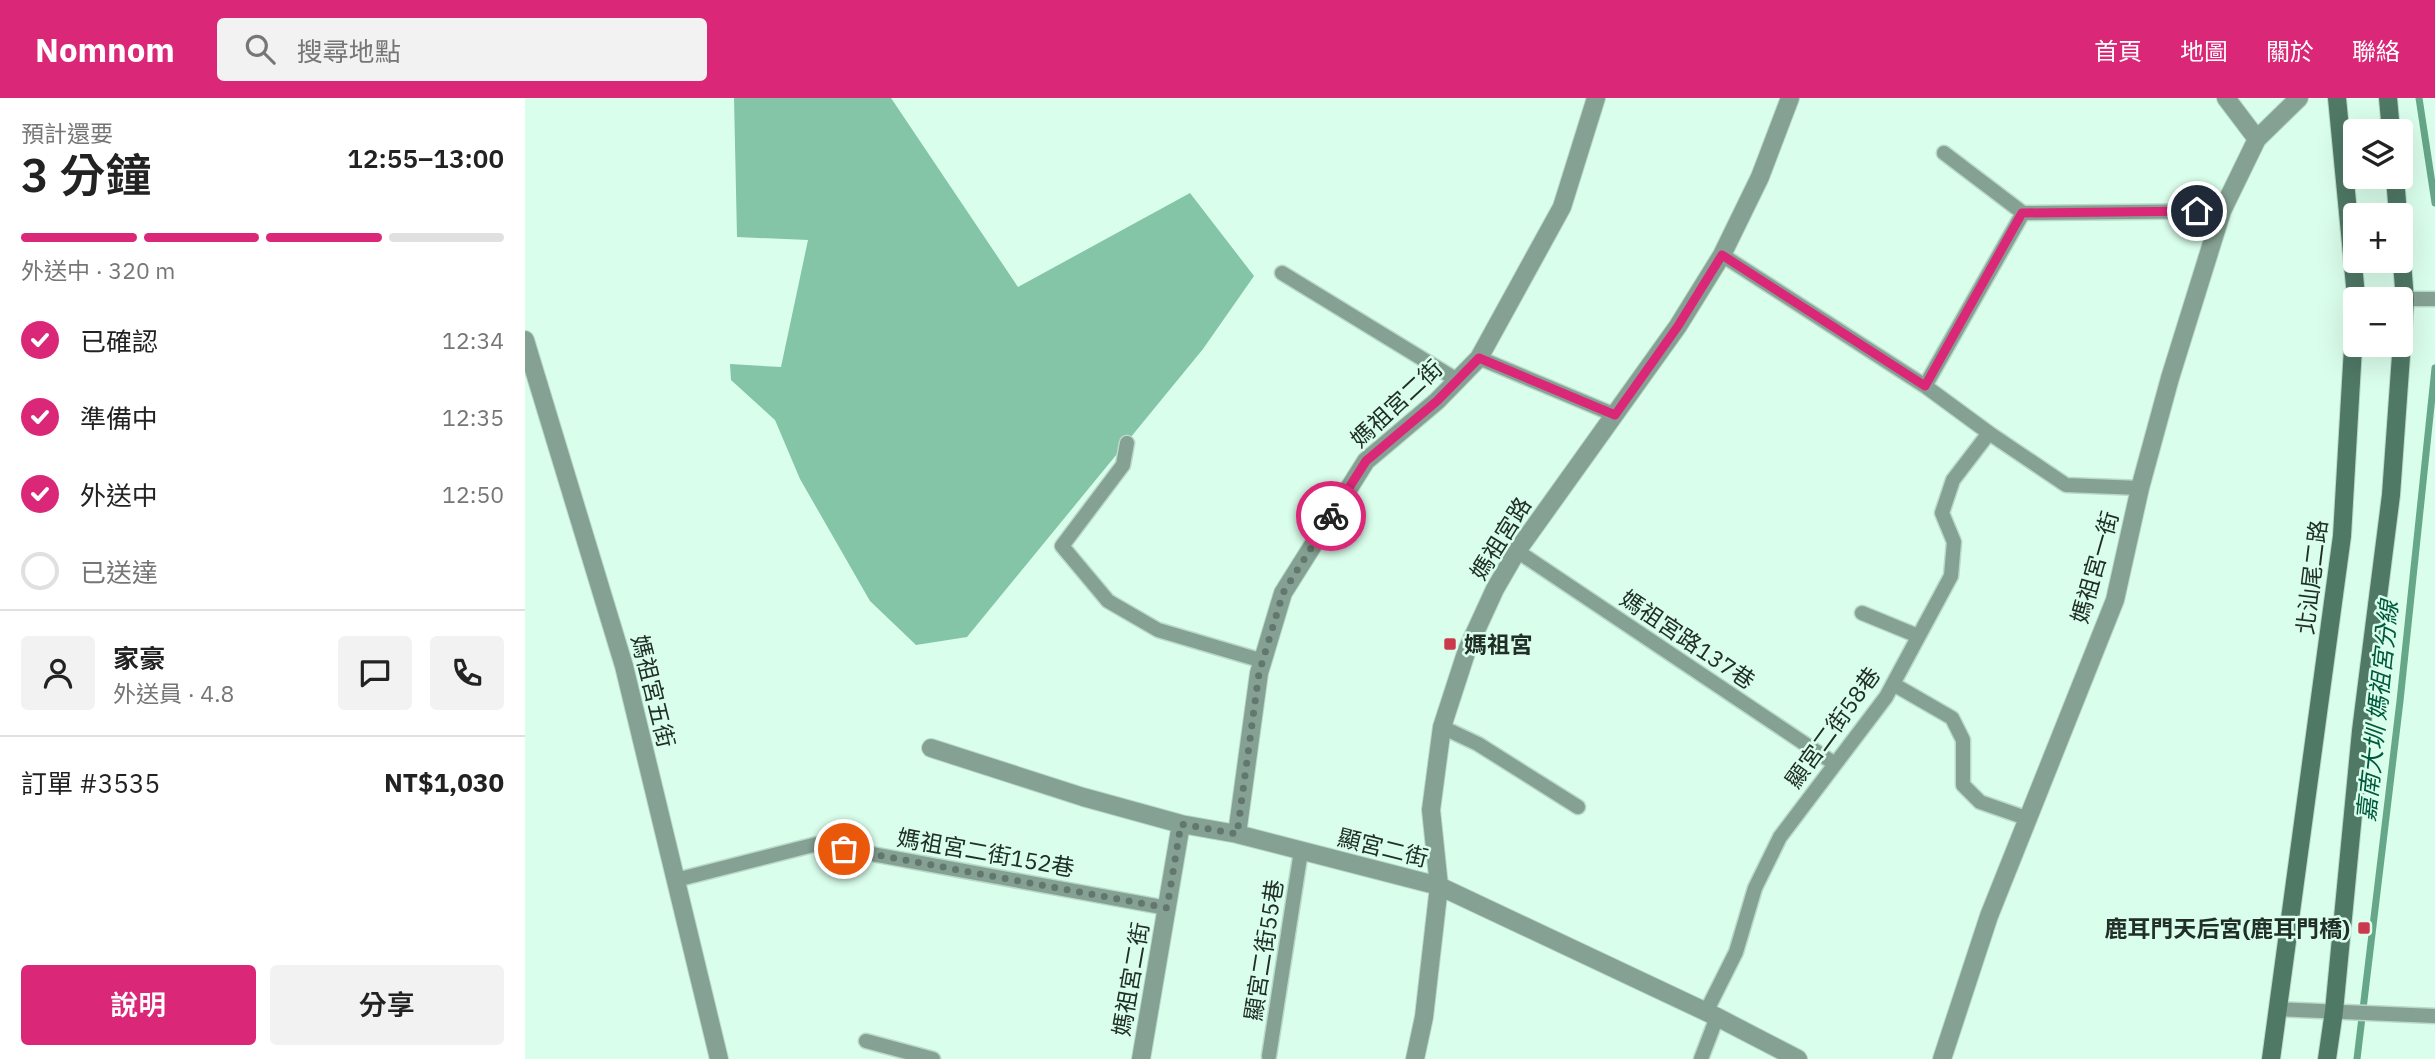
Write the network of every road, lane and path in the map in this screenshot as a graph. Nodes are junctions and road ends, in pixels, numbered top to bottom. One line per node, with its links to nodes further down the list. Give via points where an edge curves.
1 (1596, 98): 20 (street, 媽祖宮二街, via 1562,207)
2 (1790, 98): 12 (street, 媽祖宮路, via 1760,177)
3 (2227, 98): 8 (street)
4 (2299, 98): 8 (street, 媽祖宮一街)
5 (2337, 98): 14 (street, 北汕尾二路)
6 (2388, 98): 7 (street)
7 (2390, 119)
8 (2257, 139): 10 (street, 媽祖宮一街)
9 (1944, 153): 11 (lane)
10 (2222, 211): 11 (lane); 26 (street, 媽祖宮一街)
11 (2022, 213): 22 (lane)
12 (1722, 255): 22 (lane); 23 (street, 媽祖宮路)
13 (1282, 273): 21 (lane)
14 (2355, 287)
15 (2413, 299): 16 (lane)
16 (2435, 299)
17 (525, 340): 40 (street, 媽祖宮五街, via 624,666)
18 (2352, 357): 43 (street, 北汕尾二路, via 2342,536)
19 (2399, 357): 44 (street, via 2391,495 2361,731)
20 (1479, 358): 21 (street, 媽祖宮二街); 23 (lane)
21 (1457, 380): 30 (street, 媽祖宮二街, via 1366,461 1283,593)
22 (1925, 386): 24 (lane)
23 (1615, 415): 27 (street, 媽祖宮路)
24 (1989, 433): 26 (lane, via 2066,485); 29 (lane, 顯宮二街58巷, via 1953,480 1942,513 1954,542 1951,576)
25 (1127, 443): 30 (lane, via 1123,465 1062,546 1108,601 1158,630)
26 (2140, 488): 36 (street, 媽祖宮一街, via 2115,600)
27 (1517, 551): 32 (street, 媽祖宮路, via 1467,650); 34 (lane, 媽祖宮路137巷)
28 (1862, 613): 29 (lane)
29 (1918, 636): 31 (lane, 顯宮二街58巷)
30 (1263, 660): 38 (street, 媽祖宮二街)
31 (1893, 684): 34 (lane, 顯宮二街58巷); 36 (lane, via 1952,718 1963,740 1963,785 1971,794 1980,802)
32 (1442, 727): 35 (lane, via 1478,744); 41 (street, 媽祖宮路, via 1431,810)
33 (931, 748): 37 (street, 顯宮二街)
34 (1835, 764): 45 (lane, 顯宮二街58巷, via 1780,837 1755,888)
35 (1578, 807)
36 (2026, 818): 55 (street, 媽祖宮一街)
37 (1181, 824): 38 (street, 顯宮二街); 42 (street, 媽祖宮二街)
38 (1237, 834): 39 (street, 顯宮二街)
39 (1301, 851): 41 (street, 顯宮二街); 48 (lane, 顯宮二街55巷)
40 (675, 880): 42 (lane, 媽祖宮二街152巷, via 817,844); 49 (street, 媽祖宮五街)
41 (1439, 886): 45 (street, 顯宮二街); 52 (street, 媽祖宮路)
42 (1167, 908): 51 (street, 媽祖宮二街)
43 (2277, 1009): 44 (lane); 56 (street, 北汕尾二路)
44 (2335, 1011): 46 (lane); 57 (street)
45 (1712, 1015): 53 (lane, 顯宮二街58巷); 54 (street, 顯宮二街)
46 (2435, 1016)
47 (866, 1041): 50 (lane)
48 (1269, 1056)
49 (719, 1059)
50 (933, 1059)
51 (1141, 1059)
52 (1415, 1059)
53 (1702, 1059)
54 (1798, 1059)
55 (1942, 1059)
56 (2271, 1059)
57 (2327, 1059)

